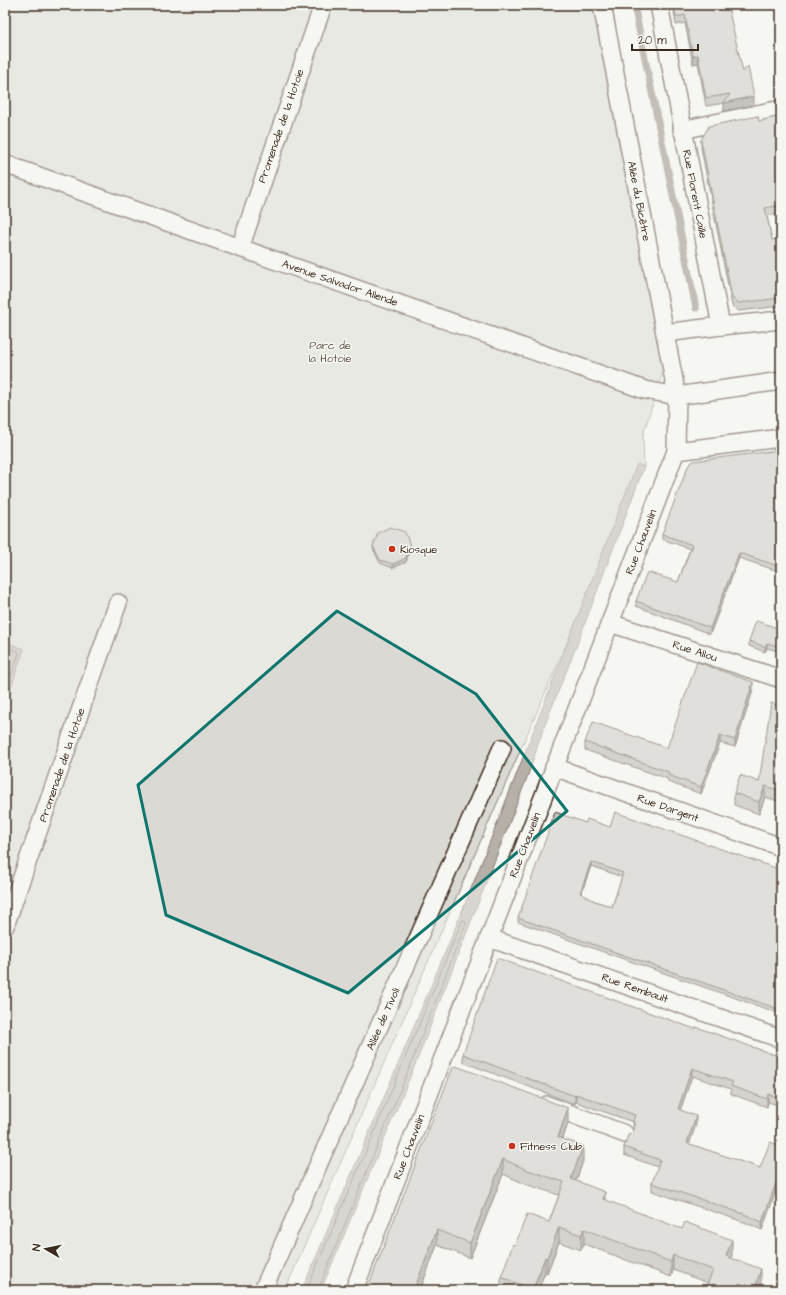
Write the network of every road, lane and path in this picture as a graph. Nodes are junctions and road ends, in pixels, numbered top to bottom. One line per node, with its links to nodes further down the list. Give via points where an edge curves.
1 (323, 5): 7 (street, Promenade de la Hotoie)
2 (602, 5): 10 (street, Allée du Bicêtre)
3 (658, 5): 5 (street, Rue Florent Caille)
4 (781, 109): 5 (street)
5 (682, 130): 9 (street, Rue Florent Caille)
6 (5, 164): 7 (street, Avenue Salvador Allende)
7 (240, 248): 12 (street, Avenue Salvador Allende, via 609,378 645,390)
8 (781, 320): 9 (street)
9 (721, 326): 10 (street)
10 (665, 333): 12 (street, Allée du Bicêtre)
11 (781, 381): 12 (street, Avenue Salvador Allende)
12 (677, 396): 14 (street, Rue Chauvelin)
13 (781, 438): 14 (street)
14 (676, 451): 16 (street, Rue Chauvelin)
15 (118, 603): 21 (street, Promenade de la Hotoie)
16 (610, 623): 17 (street, Rue Allou); 19 (street, Rue Chauvelin)
17 (781, 680)
18 (502, 748): 26 (street, Allée de Tivoli)
19 (554, 767): 20 (street, Rue Dargent); 22 (street, Rue Chauvelin)
20 (781, 847)
21 (5, 926)
22 (489, 938): 23 (street, Rue Rembault); 27 (street, Rue Chauvelin, via 448,1067)
23 (781, 1038)
24 (529, 1098): 25 (street)
25 (625, 1134)
26 (263, 1290)
27 (354, 1290)

